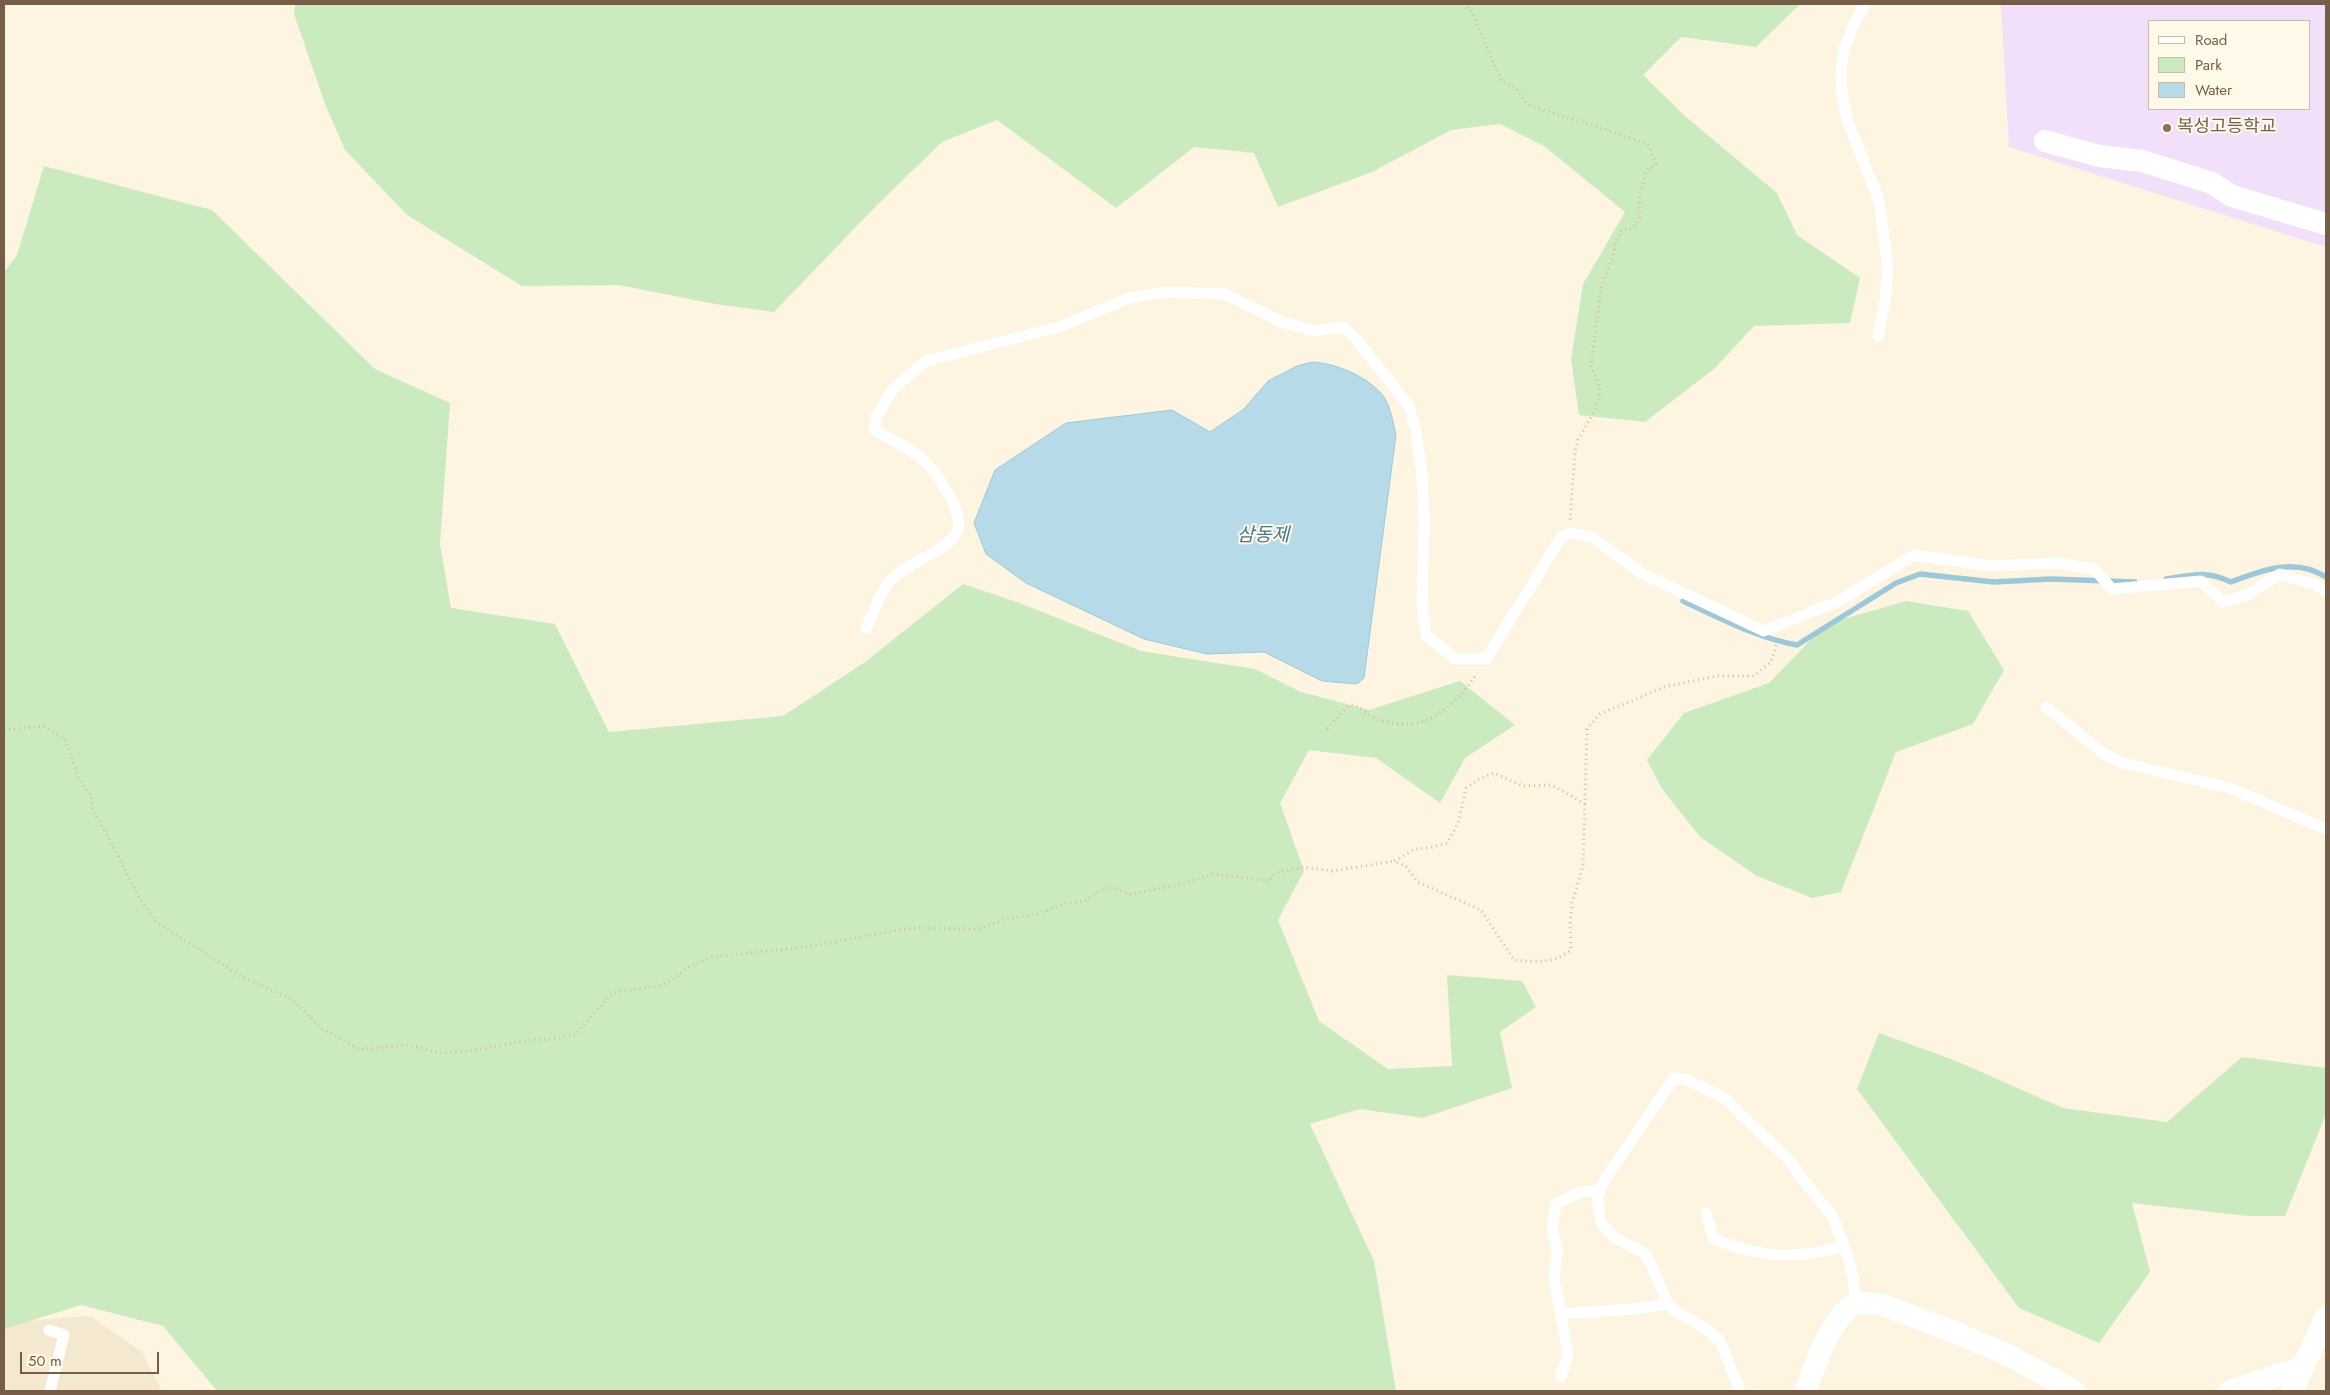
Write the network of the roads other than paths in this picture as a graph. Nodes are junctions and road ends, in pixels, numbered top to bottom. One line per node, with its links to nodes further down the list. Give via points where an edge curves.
1 (1865, 4): 4 (lane, via 1844,50 1841,70 1848,122 1879,200 1888,268)
2 (2045, 141): 3 (street, via 2099,156 2142,161 2212,183 2232,196)
3 (2326, 224)
4 (1878, 336)
5 (2326, 592): 6 (lane, via 2316,585 2280,574 2248,595 2223,602 2201,581 2112,589 2094,569 2057,563 1991,566 1914,555 1839,601 1764,631 1641,573 1592,538 1569,533 1562,536 1486,659 1455,659 1426,635 1422,605 1422,475 1409,406 1355,338 1342,327 1314,331 1282,322 1226,294 1166,292 1129,298 1059,327 926,361 894,388 876,417 875,430 921,457 941,480 958,516 958,532 888,584)
6 (866, 628)
7 (2046, 707): 8 (lane, via 2104,754 2123,763 2230,788)
8 (2326, 829)
9 (1598, 1191): 11 (lane, via 1674,1078 1685,1079 1723,1097 1787,1157 1829,1211); 12 (lane, via 1601,1223 1615,1238 1646,1254); 14 (lane, via 1590,1189 1556,1204 1552,1227 1557,1250 1554,1279)
10 (1706, 1213): 11 (lane, via 1714,1239 1742,1250 1790,1256)
11 (1844, 1246): 13 (lane, via 1853,1276)
12 (1668, 1304): 14 (lane); 20 (lane, via 1720,1341)
13 (1856, 1305): 21 (street, via 1849,1307 1840,1319 1818,1356); 22 (street, via 1883,1305 1958,1333 2012,1357)
14 (1560, 1314): 18 (lane, via 1568,1354)
15 (2326, 1317): 17 (street)
16 (49, 1330): 19 (lane, via 64,1335)
17 (2300, 1368): 23 (street); 24 (street)
18 (1561, 1376)
19 (50, 1391)
20 (1740, 1391)
21 (1806, 1391)
22 (2074, 1391)
23 (2230, 1391)
24 (2292, 1391)

